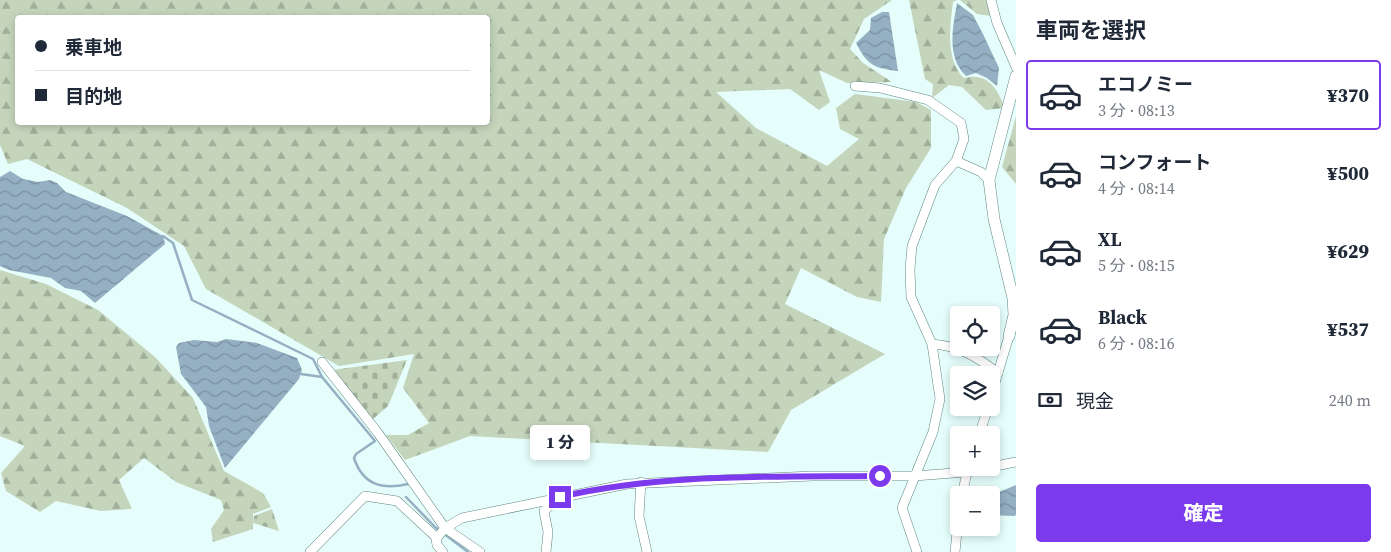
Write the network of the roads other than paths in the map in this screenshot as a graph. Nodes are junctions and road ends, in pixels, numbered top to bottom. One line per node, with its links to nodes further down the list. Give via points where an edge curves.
1 (991, 0): 2 (street)
2 (1016, 67)
3 (1016, 76): 6 (street)
4 (855, 86): 5 (street, via 880,88 928,100 961,122 964,139)
5 (956, 161): 6 (street, via 981,172); 8 (street, via 935,185 912,246 911,297)
6 (989, 180): 7 (street, via 994,219 1013,298)
7 (1013, 339): 11 (street)
8 (932, 344): 10 (street, via 950,345 967,351); 15 (street, via 940,399 932,432)
9 (322, 362): 18 (street, via 378,433)
10 (987, 366)
11 (1000, 369)
12 (1016, 462): 13 (street)
13 (1000, 465)
14 (950, 472): 15 (street)
15 (914, 476): 16 (street); 25 (street, via 902,508)
16 (642, 482): 17 (street); 24 (street, via 639,516)
17 (560, 497): 18 (street, via 462,518); 23 (street, via 544,511 548,532)
18 (441, 532): 20 (street, via 397,501 365,496); 21 (street, via 435,542); 22 (street)
19 (956, 536): 26 (street)
20 (310, 552)
21 (443, 552)
22 (480, 552)
23 (546, 552)
24 (647, 552)
25 (917, 552)
26 (954, 552)

